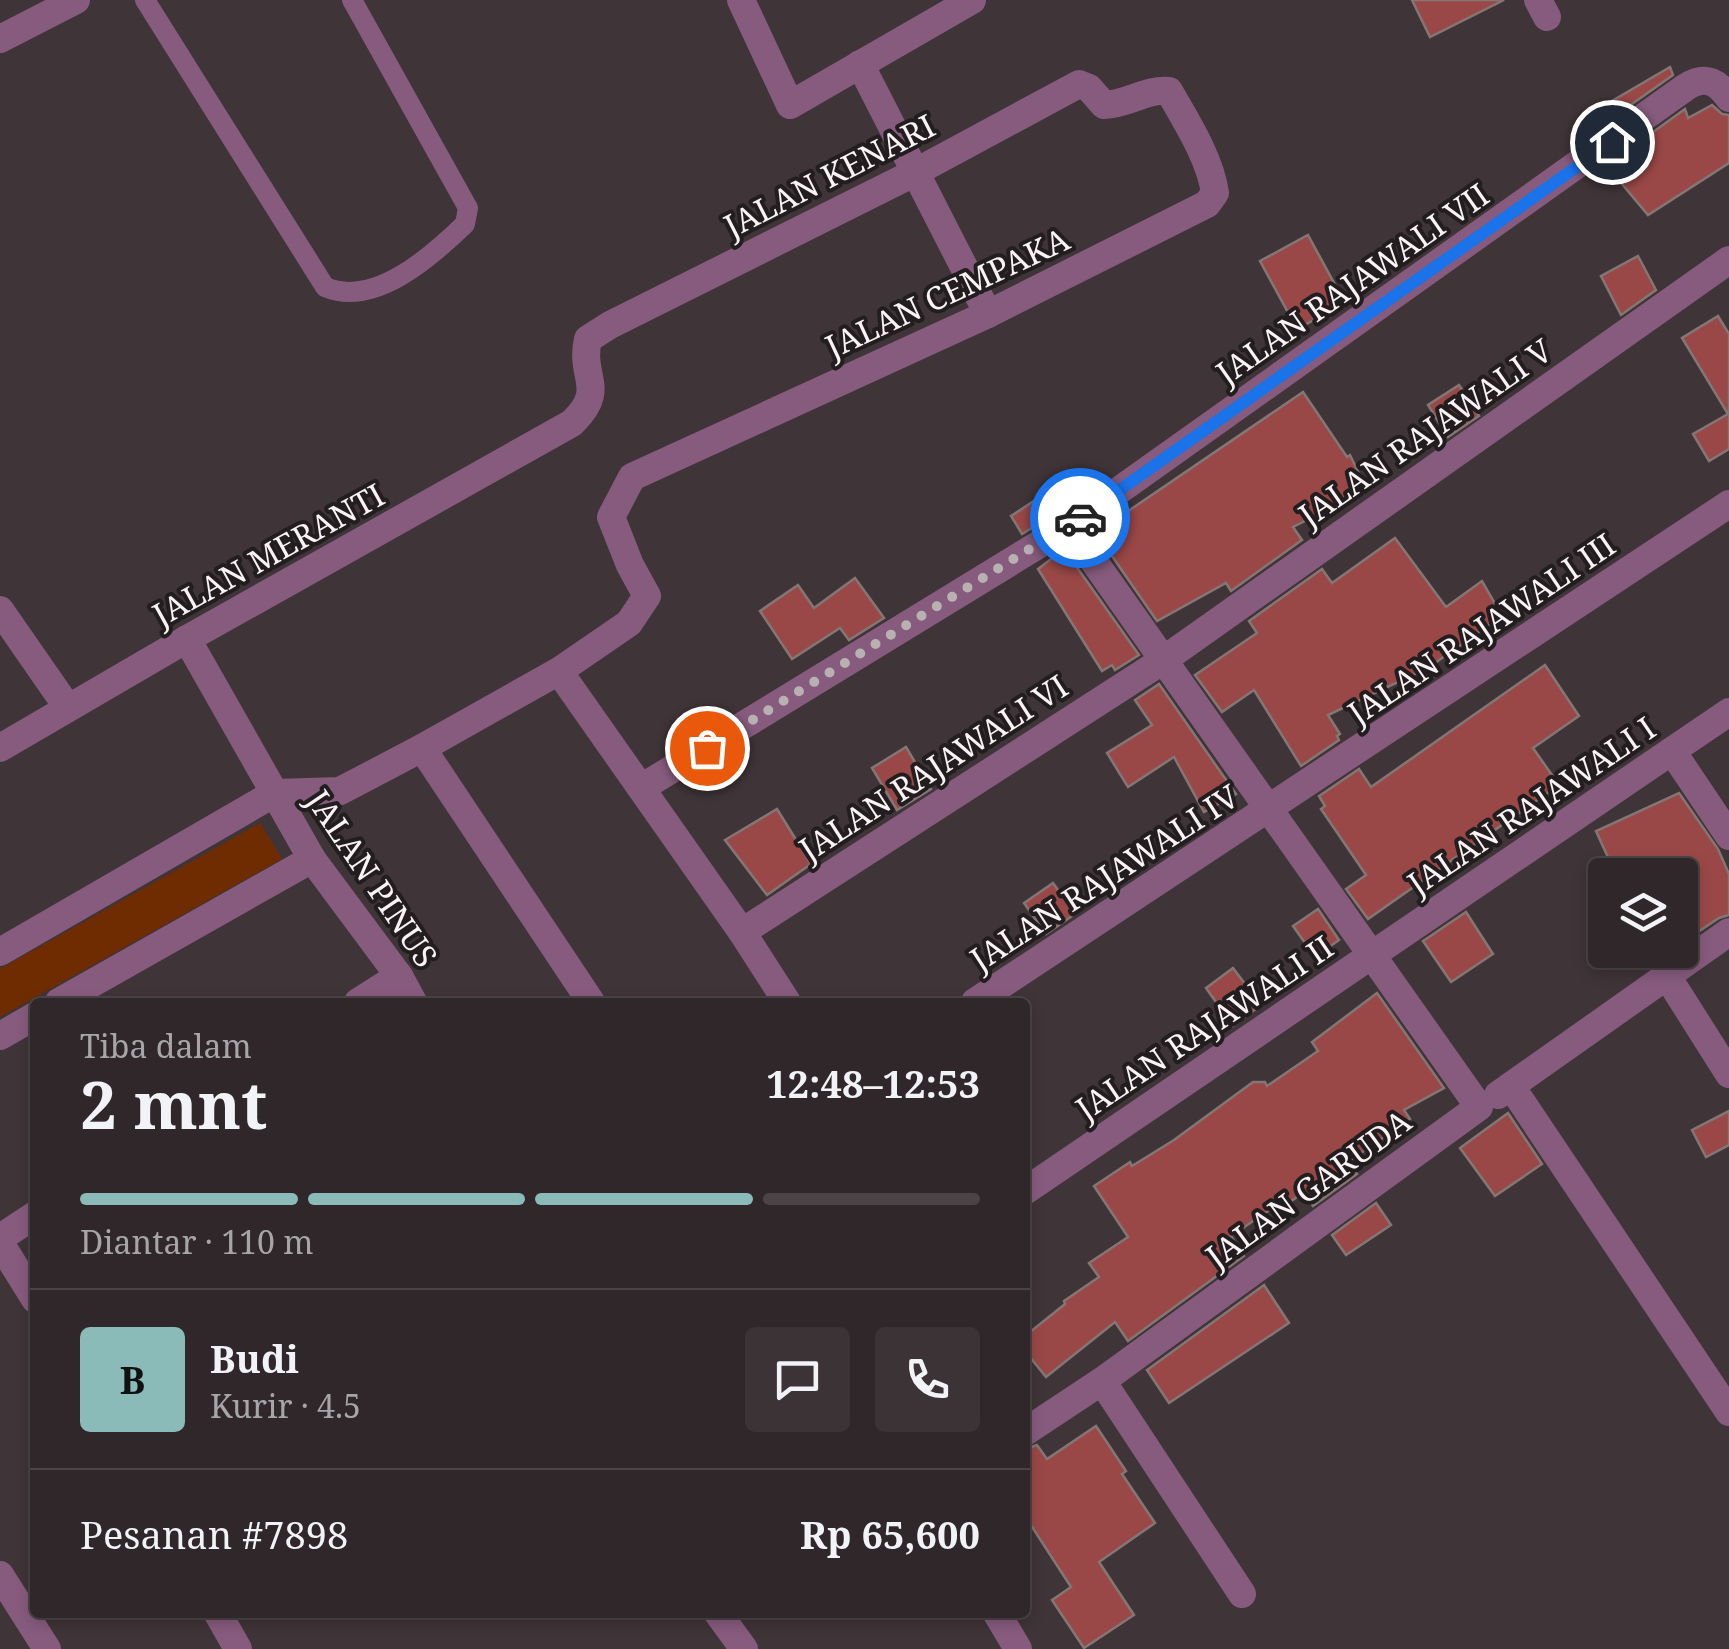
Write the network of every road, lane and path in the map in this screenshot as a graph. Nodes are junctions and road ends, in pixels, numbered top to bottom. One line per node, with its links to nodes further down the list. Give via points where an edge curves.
1 (76, 0): 6 (street)
2 (145, 0): 3 (lane, via 325,287 341,294 402,274 465,224 468,208)
3 (352, 0)
4 (741, 0): 7 (street, via 790,105)
5 (972, 0): 7 (street)
6 (0, 39)
7 (860, 64): 10 (street)
8 (1729, 98): 15 (street, JALAN RAJAWALI VII, via 1703,79 1686,86)
9 (1177, 105): 10 (street, JALAN KENARI, via 1169,91 1154,90 1125,104 1104,105 1079,84); 12 (street, JALAN CEMPAKA, via 1213,179 1207,204)
10 (914, 173): 12 (street); 13 (street, JALAN KENARI, via 588,339 584,358 592,388 587,408)
11 (1729, 260): 18 (street, JALAN RAJAWALI V)
12 (988, 314): 19 (street, JALAN CEMPAKA, via 632,477 611,518 647,596 629,624)
13 (572, 423): 17 (street, JALAN MERANTI)
14 (1729, 504): 27 (street, JALAN RAJAWALI III)
15 (1068, 526): 18 (street); 25 (street, JALAN RAJAWALI VII)
16 (0, 610): 20 (street)
17 (187, 639): 20 (street, JALAN MERANTI); 26 (street, JALAN PINUS)
18 (1162, 661): 27 (street); 30 (street, JALAN RAJAWALI VI)
19 (562, 676): 23 (street); 25 (street)
20 (68, 708): 22 (street, JALAN MERANTI)
21 (1729, 712): 24 (street, JALAN RAJAWALI I)
22 (0, 748)
23 (422, 748): 26 (street, via 340,791); 39 (street)
24 (1672, 751): 28 (street); 33 (street, JALAN RAJAWALI I)
25 (641, 788): 30 (street)
26 (275, 793): 29 (street, JALAN PINUS); 32 (street)
27 (1271, 810): 33 (street); 41 (street, JALAN RAJAWALI IV)
28 (1729, 836)
29 (312, 859): 34 (street, JALAN PINUS); 36 (street)
30 (742, 932): 40 (street)
31 (1729, 932): 35 (street, JALAN GARUDA)
32 (0, 952)
33 (1373, 955): 46 (street); 47 (street, JALAN RAJAWALI II)
34 (399, 976): 37 (street); 38 (street, JALAN PINUS)
35 (1667, 976): 44 (street); 45 (street, JALAN GARUDA)
36 (66, 998)
37 (364, 998)
38 (411, 998)
39 (588, 998)
40 (784, 998)
41 (981, 998)
42 (30, 1019): 43 (street)
43 (0, 1036)
44 (1729, 1074)
45 (1512, 1086): 46 (street, JALAN GARUDA); 52 (street)
46 (1479, 1107): 51 (street, JALAN GARUDA)
47 (1030, 1188)
48 (30, 1219): 49 (street)
49 (0, 1240): 50 (street)
50 (30, 1291)
51 (1102, 1381): 53 (street, JALAN GARUDA); 55 (street)
52 (1729, 1412)
53 (1030, 1429)
54 (0, 1575): 59 (street)
55 (1242, 1594)
56 (220, 1618): 60 (street)
57 (721, 1618): 61 (street)
58 (1000, 1618): 62 (street)
59 (47, 1649)
60 (238, 1649)
61 (744, 1649)
62 (1018, 1649)

